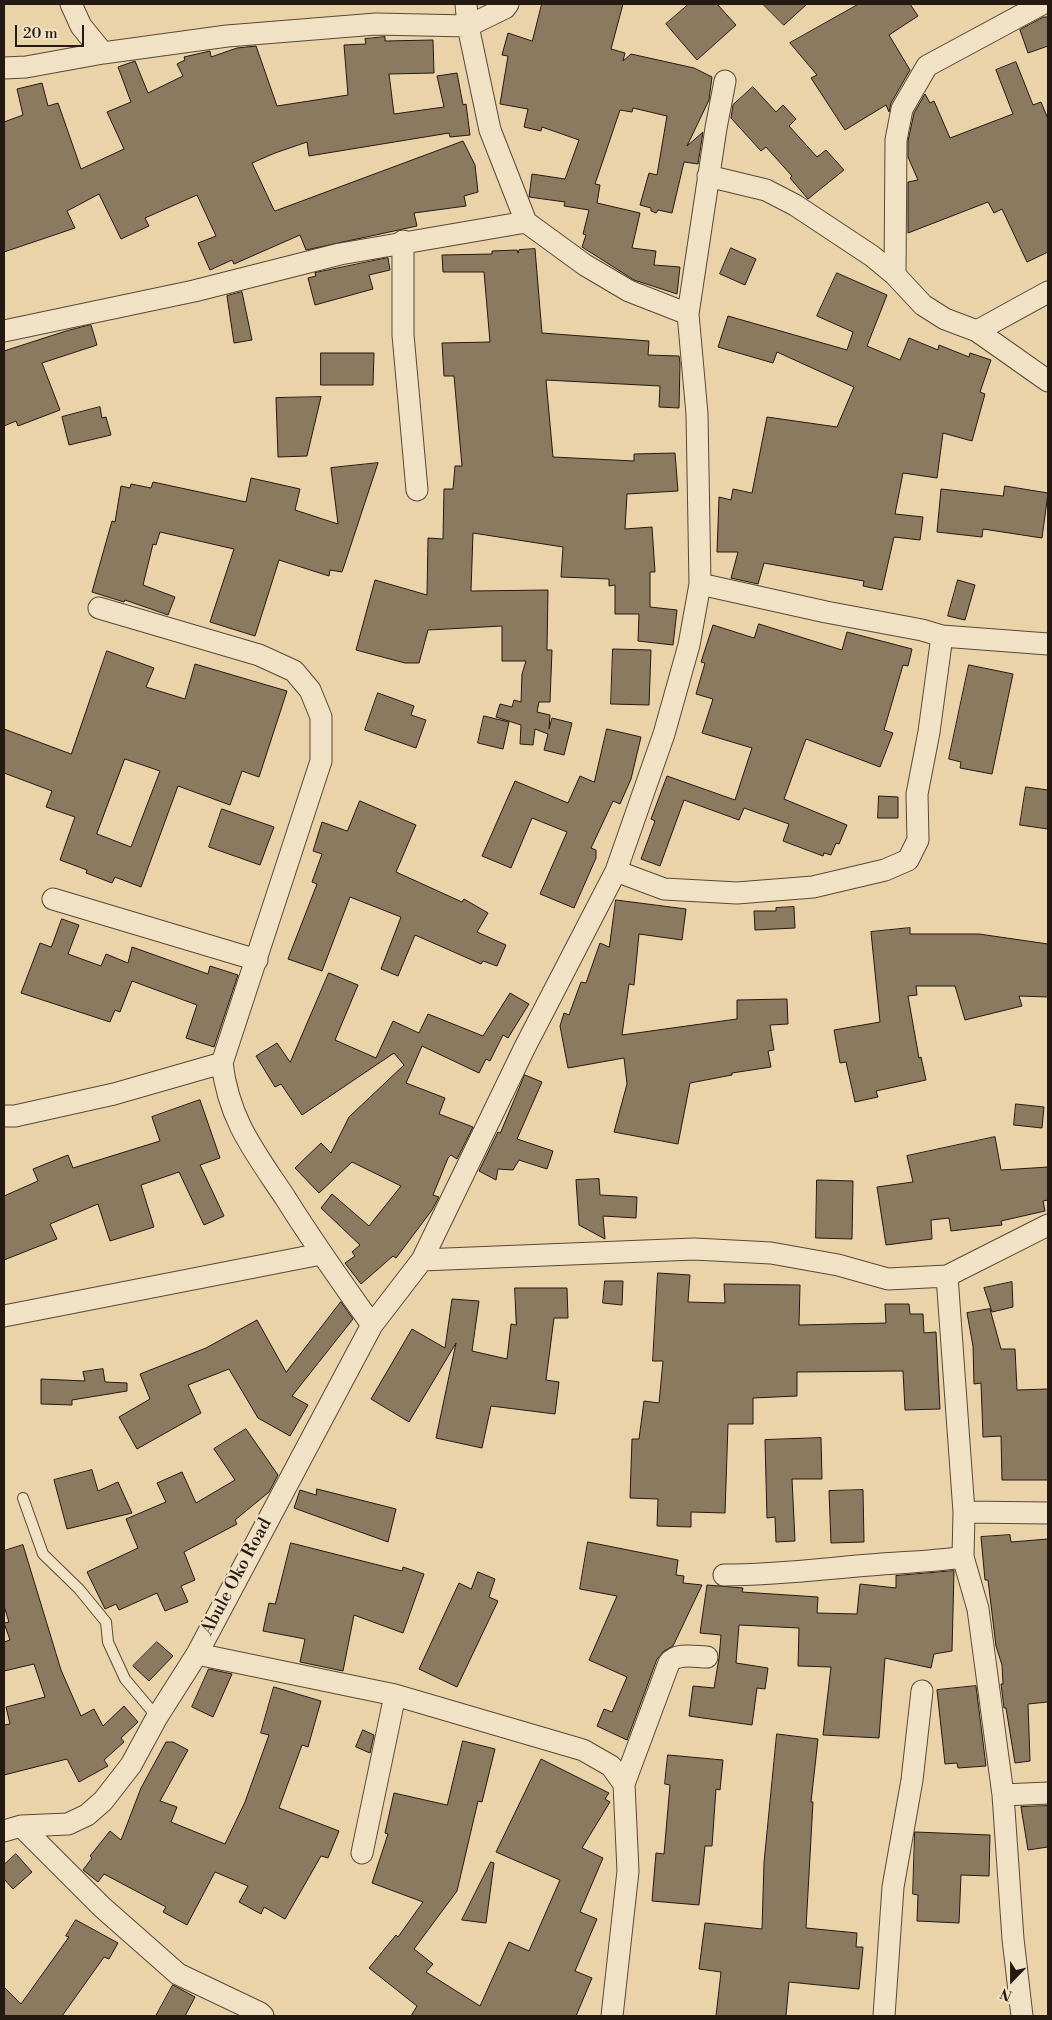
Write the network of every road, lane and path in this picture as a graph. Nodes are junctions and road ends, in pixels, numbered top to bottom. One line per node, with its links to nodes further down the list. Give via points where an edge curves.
1 (71, 4): 6 (street, via 81,26)
2 (466, 4): 5 (street)
3 (508, 4): 5 (street)
4 (1042, 4): 12 (street, via 927,66 902,109 896,140)
5 (468, 26): 6 (street, via 376,24 227,36); 10 (street, via 490,130)
6 (103, 53): 7 (street)
7 (4, 68)
8 (725, 82): 9 (street, Abule Oko Road)
9 (708, 176): 12 (street, via 766,190 795,205); 14 (street, Abule Oko Road)
10 (526, 222): 11 (street); 14 (street, via 584,265 629,291)
11 (403, 241): 15 (street, via 194,291); 18 (street, via 404,335)
12 (895, 275): 16 (street, via 923,304 945,319)
13 (1048, 292): 16 (street)
14 (688, 314): 19 (street, Abule Oko Road, via 697,414)
15 (4, 331)
16 (977, 331): 17 (street)
17 (1048, 381)
18 (417, 490)
19 (700, 584): 21 (street); 23 (street, Abule Oko Road, via 689,645 664,734)
20 (99, 608): 25 (street, via 259,655 294,671 310,690 321,717 321,761)
21 (942, 636): 22 (street); 23 (street, via 917,794 918,840 908,860 885,870 813,886 737,894 664,889)
22 (1048, 644)
23 (616, 871): 30 (street, Abule Oko Road, via 525,1047)
24 (53, 900): 25 (street)
25 (257, 960): 26 (street)
26 (222, 1063): 27 (street, via 114,1094); 29 (street, via 225,1089 240,1128)
27 (4, 1116)
28 (1048, 1225): 31 (street)
29 (321, 1254): 32 (street); 33 (street)
30 (422, 1260): 31 (street, via 694,1249 771,1252 888,1279); 33 (street, Abule Oko Road)
31 (947, 1276): 35 (street)
32 (4, 1316)
33 (372, 1325): 39 (street, Abule Oko Road)
34 (23, 1498): 43 (lane, via 43,1554 79,1589 106,1622 108,1642 125,1679)
35 (964, 1512): 36 (street); 37 (street)
36 (1048, 1513)
37 (962, 1556): 38 (street, via 940,1561 871,1564 766,1575); 46 (street, via 978,1609)
38 (724, 1575)
39 (197, 1654): 42 (street); 43 (street, Abule Oko Road)
40 (707, 1657): 44 (street, via 678,1656 669,1663)
41 (922, 1691): 51 (street, via 912,1780 893,1887)
42 (395, 1695): 44 (street, via 583,1750 611,1766); 48 (street)
43 (157, 1717): 47 (street, Abule Oko Road, via 131,1765 103,1801 87,1815 68,1824)
44 (624, 1784): 50 (street, via 628,1871)
45 (1048, 1793): 46 (street)
46 (1003, 1796): 52 (street)
47 (12, 1828): 49 (street, via 178,1974)
48 (362, 1853)
49 (263, 2016)
50 (612, 2016)
51 (884, 2016)
52 (1022, 2016)

